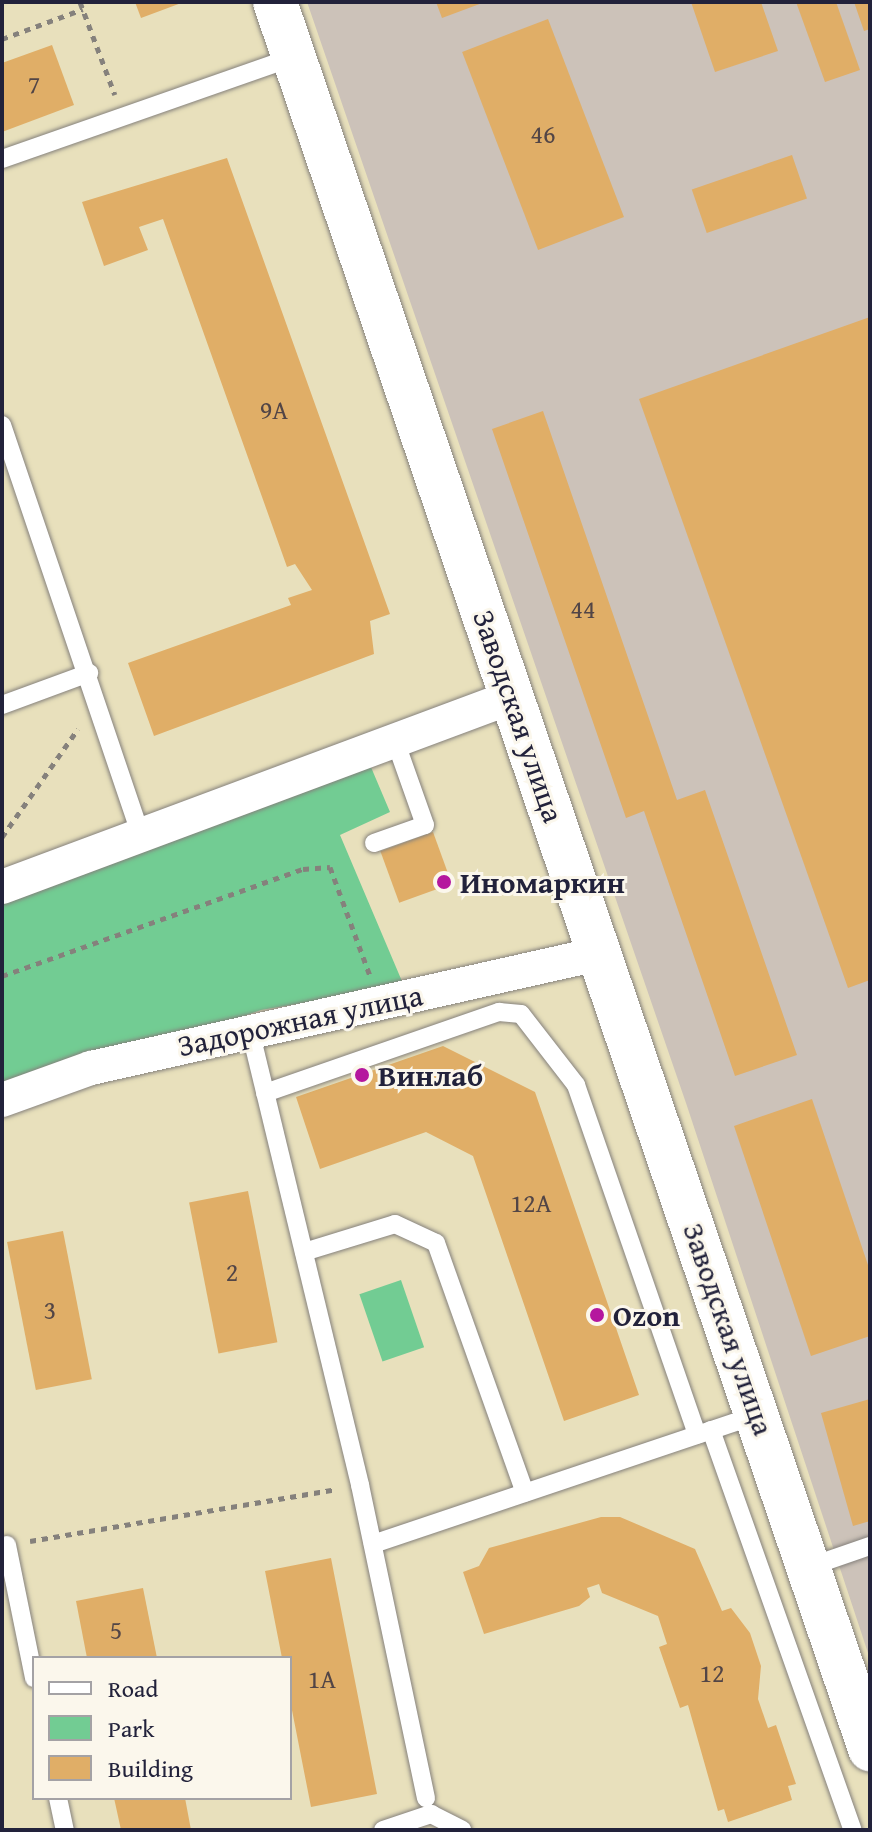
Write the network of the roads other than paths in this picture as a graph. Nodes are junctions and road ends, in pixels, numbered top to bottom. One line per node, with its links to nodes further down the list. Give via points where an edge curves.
1 (275, 2): 2 (street, Заводская улица)
2 (294, 57): 3 (lane); 6 (street, Заводская улица)
3 (2, 159)
4 (2, 425): 5 (lane)
5 (89, 673): 7 (lane); 9 (lane)
6 (512, 697): 8 (street); 12 (street, Заводская улица)
7 (2, 705)
8 (396, 743): 9 (street); 10 (lane, via 425,825)
9 (140, 833): 11 (street)
10 (374, 843)
11 (2, 887)
12 (602, 953): 13 (street, Задорожная улица); 17 (street, Заводская улица)
13 (250, 1030): 14 (lane); 15 (street, Задорожная улица, via 91,1068)
14 (265, 1093): 16 (lane); 18 (lane, via 499,1012 521,1014 576,1085)
15 (2, 1100)
16 (304, 1252): 19 (lane, via 395,1224 436,1243); 20 (lane)
17 (758, 1414): 18 (lane); 23 (street, Заводская улица)
18 (704, 1433): 19 (lane); 31 (lane)
19 (525, 1493): 20 (lane)
20 (373, 1544): 26 (lane)
21 (7, 1545): 24 (lane)
22 (870, 1546): 23 (lane)
23 (809, 1567): 25 (street, Заводская улица)
24 (32, 1668)
25 (870, 1749)
26 (426, 1798)
27 (58, 1800): 28 (lane)
28 (65, 1830)
29 (383, 1830): 30 (lane, via 431,1814)
30 (462, 1830)
31 (853, 1830)

